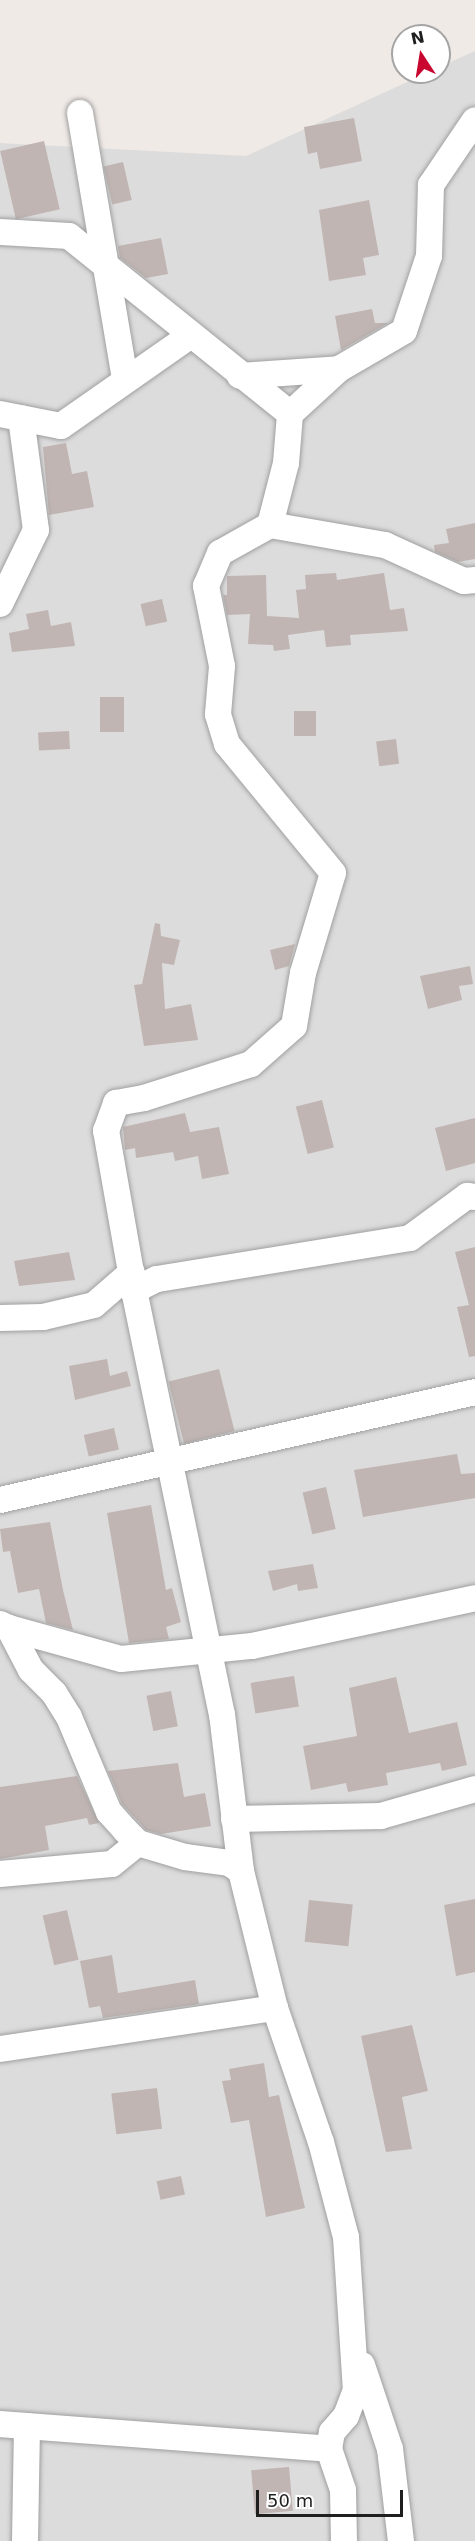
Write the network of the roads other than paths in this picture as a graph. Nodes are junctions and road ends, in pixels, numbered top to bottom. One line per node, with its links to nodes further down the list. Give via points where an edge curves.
1 (80, 114): 4 (street)
2 (475, 120): 6 (street, via 431,185 429,256 404,331)
3 (0, 232): 4 (street, via 69,236)
4 (106, 264): 5 (street); 8 (street)
5 (191, 335): 7 (street); 8 (street)
6 (339, 369): 7 (street); 9 (street)
7 (240, 376): 9 (street)
8 (125, 378): 10 (street, via 61,426)
9 (290, 414): 11 (street, via 286,463)
10 (11, 416): 13 (street, via 36,530)
11 (270, 525): 12 (street, via 385,545 464,581); 15 (street, via 220,553 206,585 222,666 218,714 227,744 333,873 303,973 294,1026 251,1064 116,1103 106,1131)
12 (475, 580)
13 (0, 604)
14 (475, 1197): 15 (street, via 467,1196 410,1238 157,1279 139,1288)
15 (134, 1283): 16 (street, via 94,1305 43,1317); 18 (street)
16 (0, 1318)
17 (475, 1392): 18 (street)
18 (172, 1461): 19 (street); 22 (street)
19 (0, 1500)
20 (475, 1598): 22 (street, via 252,1646)
21 (4, 1626): 22 (street, via 121,1659); 25 (street, via 31,1670 54,1693 69,1717 109,1812)
22 (208, 1650): 24 (street, via 222,1715)
23 (475, 1789): 24 (street, via 381,1816)
24 (234, 1819): 26 (street)
25 (138, 1843): 26 (street, via 185,1857 229,1863); 27 (street, via 112,1864)
26 (241, 1871): 28 (street)
27 (0, 1874)
28 (275, 2008): 29 (street); 30 (street, via 321,2142 341,2218)
29 (0, 2049)
30 (351, 2334): 33 (street, via 356,2390 346,2416 332,2432); 36 (street, via 390,2449)
31 (0, 2424): 32 (street)
32 (27, 2426): 33 (street); 34 (street)
33 (329, 2450): 35 (street, via 343,2490)
34 (25, 2541)
35 (344, 2541)
36 (401, 2541)

